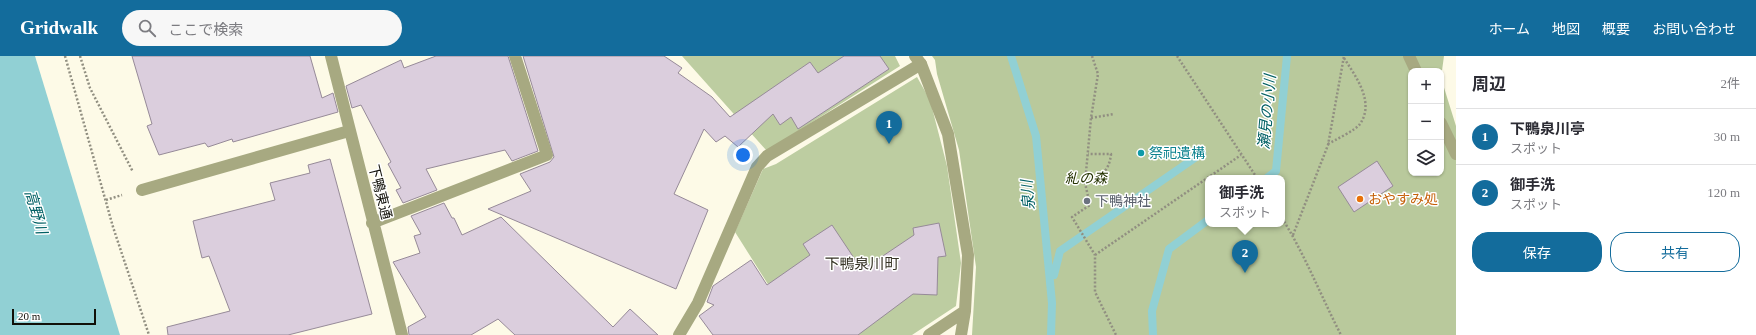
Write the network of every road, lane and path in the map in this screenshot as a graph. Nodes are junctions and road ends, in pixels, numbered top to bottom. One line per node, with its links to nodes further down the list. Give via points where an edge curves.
1 (65, 56): 29 (path, via 113,226)
2 (80, 56): 23 (path, via 90,88)
3 (330, 56): 14 (street, 下鴨東通)
4 (515, 56): 24 (street, via 547,155)
5 (1092, 56): 12 (path, via 1098,74)
6 (1177, 56): 18 (path)
7 (1408, 56): 10 (street)
8 (1344, 57): 15 (path); 15 (path, via 1360,83 1366,106 1360,125)
9 (918, 60): 28 (street, via 948,134 968,255); 31 (street, via 767,156 757,167 698,303)
10 (1414, 68)
11 (1114, 114): 12 (path)
12 (1091, 118): 16 (path)
13 (1444, 129): 17 (street)
14 (349, 131): 23 (street); 24 (street, 下鴨東通)
15 (1328, 144): 26 (path)
16 (1088, 154): 22 (path); 22 (path, via 1111,154 1110,166 1099,177)
17 (1456, 154)
18 (1241, 155): 19 (path); 20 (path)
19 (1212, 175)
20 (1255, 175)
21 (1205, 180): 27 (path)
22 (1085, 183): 27 (path, via 1090,205 1072,217)
23 (142, 190)
24 (372, 223): 30 (street, 下鴨東通)
25 (1285, 223): 26 (path)
26 (1293, 235): 35 (path)
27 (1095, 255): 34 (path, via 1096,292)
28 (965, 311): 32 (street); 33 (street)
29 (149, 335)
30 (402, 335)
31 (679, 335)
32 (929, 335)
33 (961, 335)
34 (1116, 335)
35 (1341, 335)

